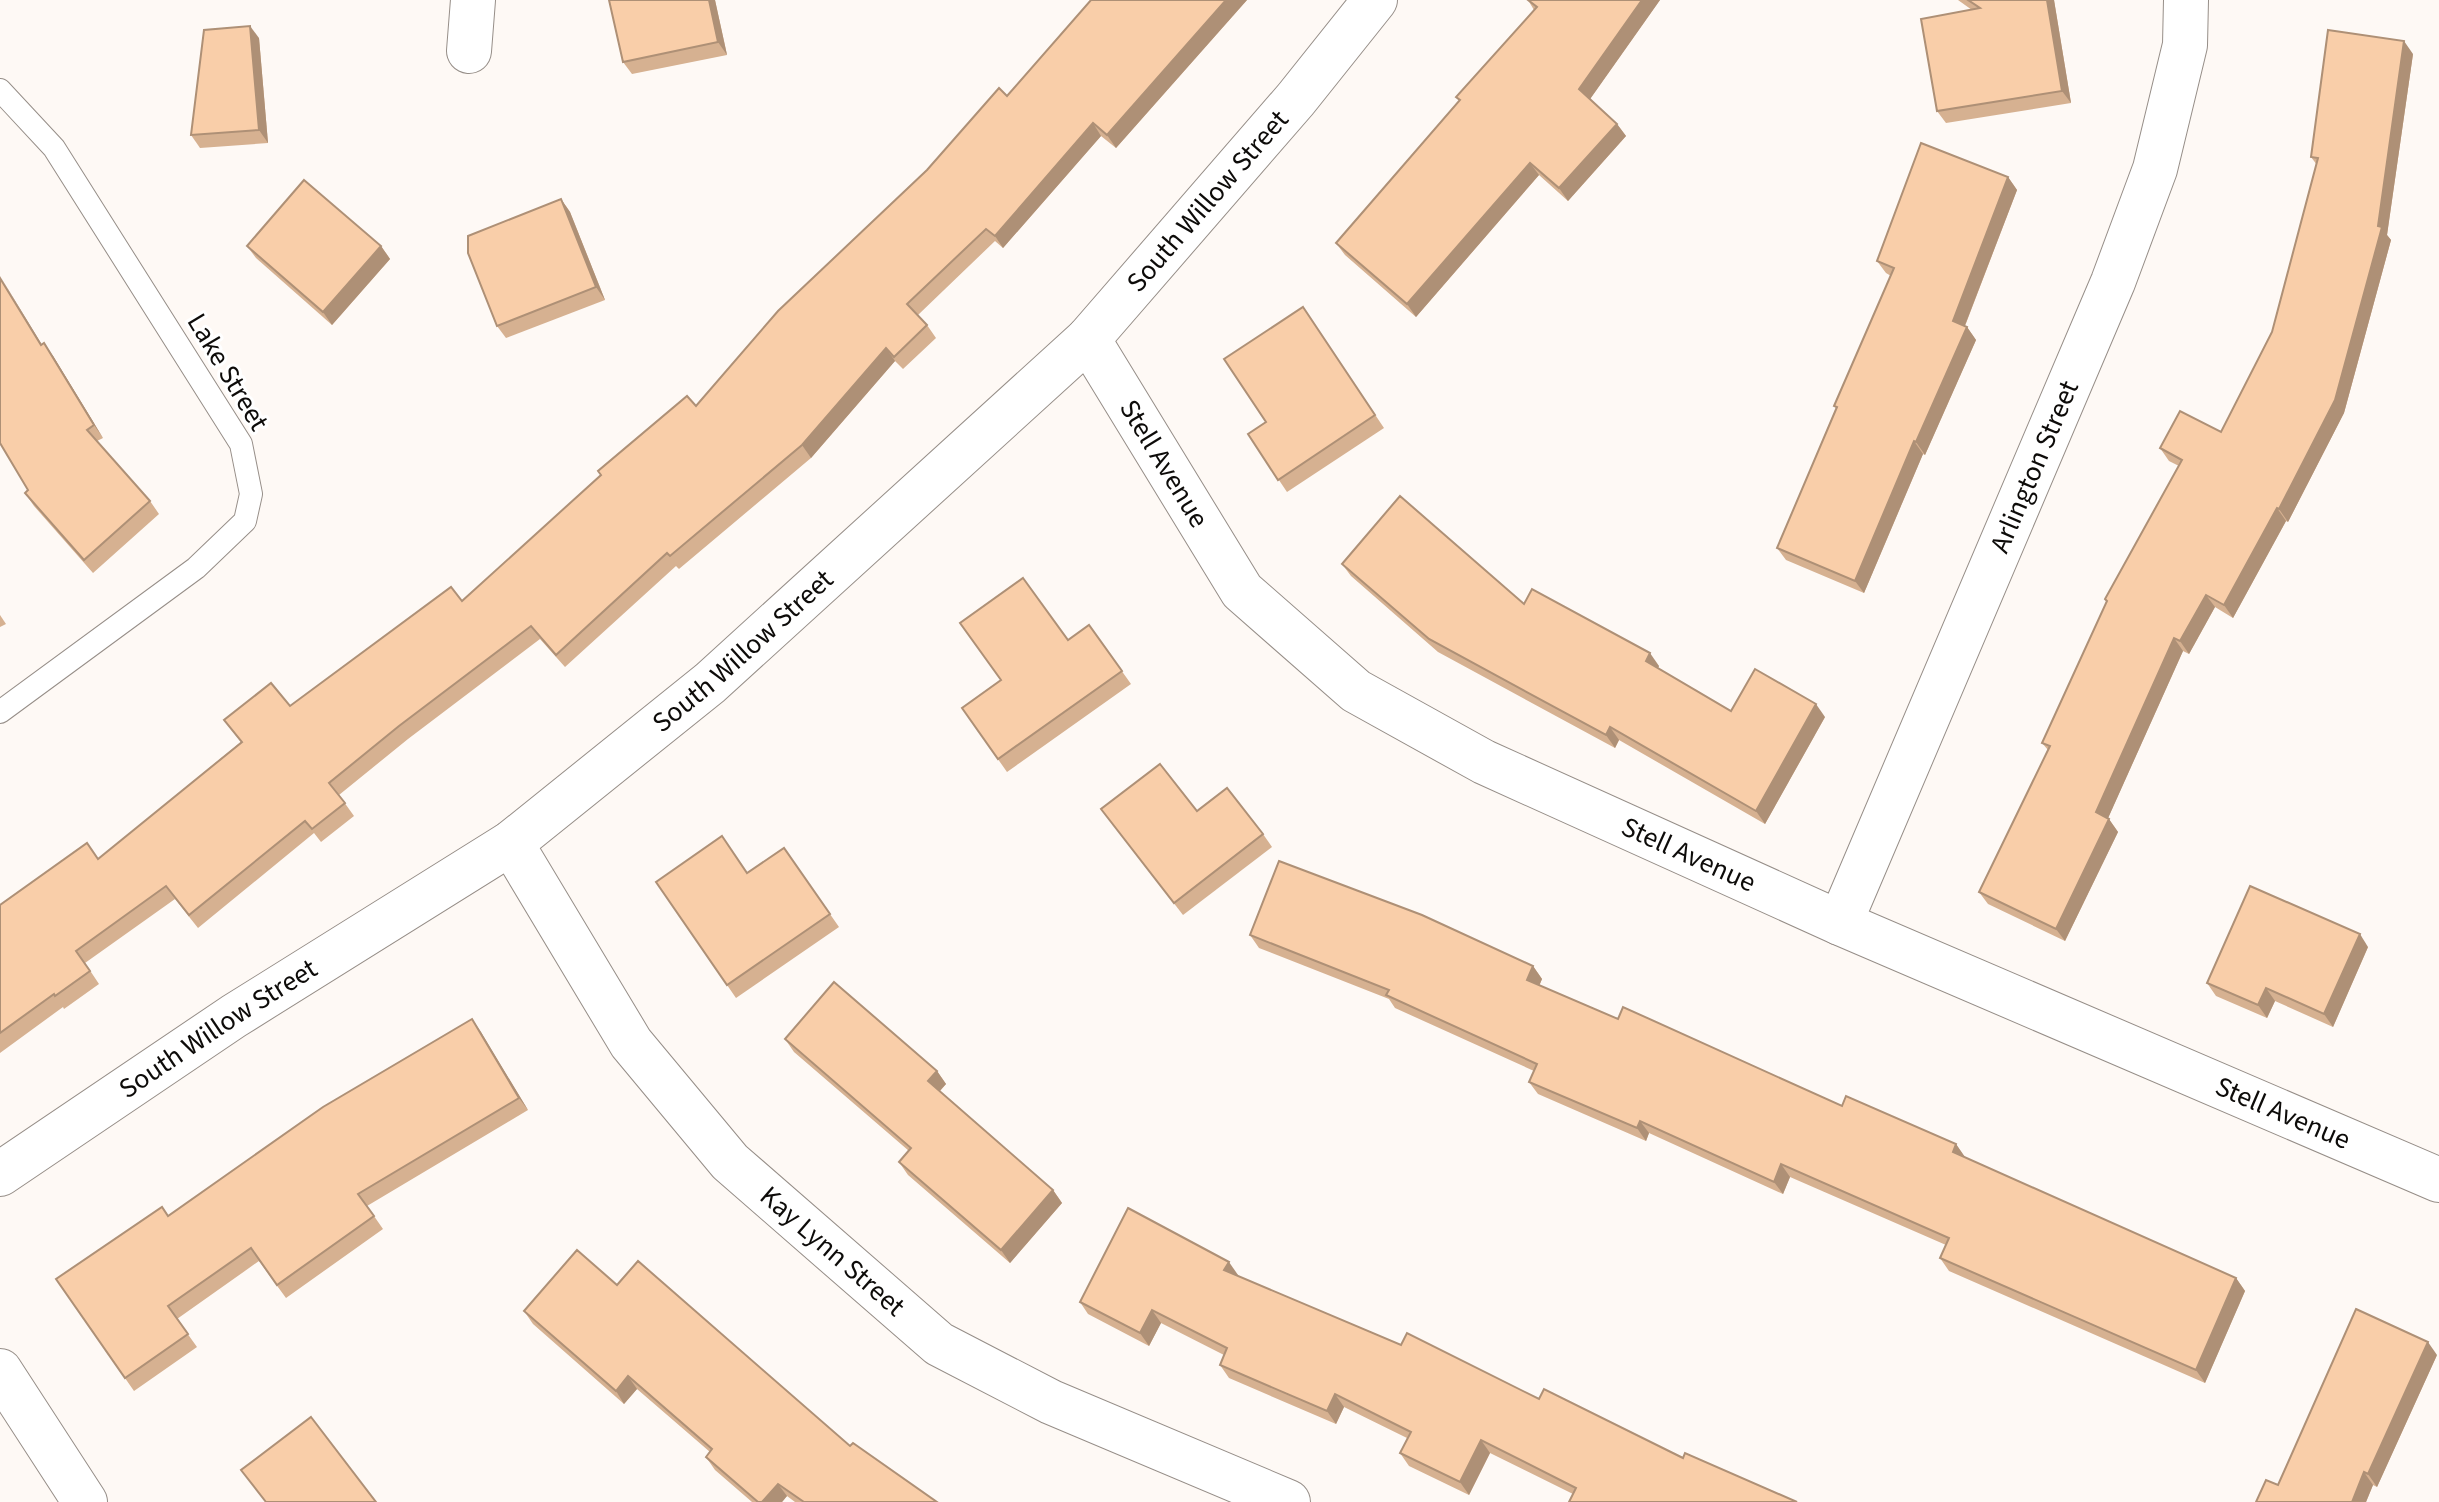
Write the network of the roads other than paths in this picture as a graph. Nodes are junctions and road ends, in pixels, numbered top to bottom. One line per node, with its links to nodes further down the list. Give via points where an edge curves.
1 (473, 0): 4 (street)
2 (1375, 0): 6 (street, South Willow Street)
3 (2186, 0): 9 (street, Arlington Street, via 2185,45 2150,183 2113,282)
4 (469, 51)
5 (0, 90): 7 (lane, Lake Street, via 54,148 241,444 251,494 245,521 196,568)
6 (1088, 339): 8 (street, South Willow Street, via 710,683); 9 (street, Stell Avenue, via 1242,591 1356,691 1484,762)
7 (0, 712)
8 (511, 843): 10 (street, South Willow Street, via 234,1016); 14 (street, Kay Lynn Street, via 631,1043 730,1162 939,1344 1051,1402)
9 (1840, 923): 11 (street, Stell Avenue)
10 (0, 1174)
11 (2439, 1180)
12 (0, 1371): 13 (street)
13 (85, 1502)
14 (1288, 1502)

